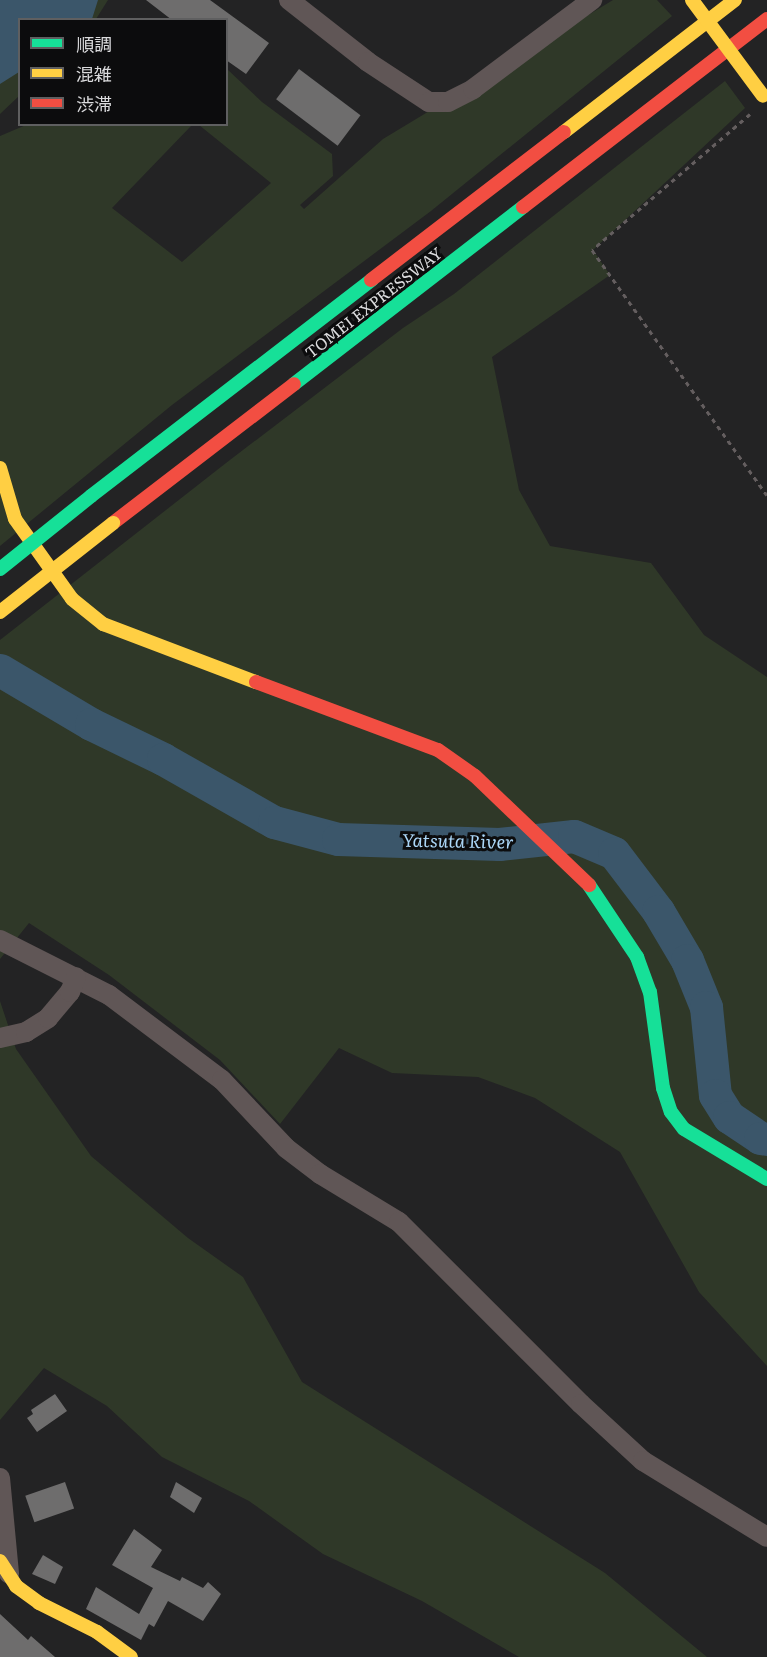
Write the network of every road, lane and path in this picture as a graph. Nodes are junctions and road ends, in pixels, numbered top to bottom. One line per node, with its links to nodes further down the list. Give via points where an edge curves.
1 (289, 0): 2 (street, via 368,62 429,102 448,102 474,89)
2 (592, 0)
3 (692, 0): 6 (main road, bridge)
4 (735, 0): 9 (main road, TOMEI EXPRESSWAY, bridge)
5 (767, 19): 10 (main road, TOMEI EXPRESSWAY, bridge)
6 (766, 99): 8 (path, via 592,250)
7 (0, 468): 14 (main road, via 15,519 72,599 104,624 438,750 475,776 587,882 638,957 650,992 663,1088 671,1112 684,1129)
8 (767, 495)
9 (0, 569)
10 (0, 612)
11 (0, 940): 12 (street)
12 (76, 978): 13 (street, via 70,992 48,1018 26,1032); 16 (street, via 109,995 222,1080 286,1148 320,1174 399,1222 642,1461)
13 (0, 1038)
14 (767, 1179)
15 (0, 1478): 17 (street)
16 (767, 1537)
17 (5, 1567): 18 (main road, via 16,1586 39,1603 98,1632)
18 (131, 1657)

